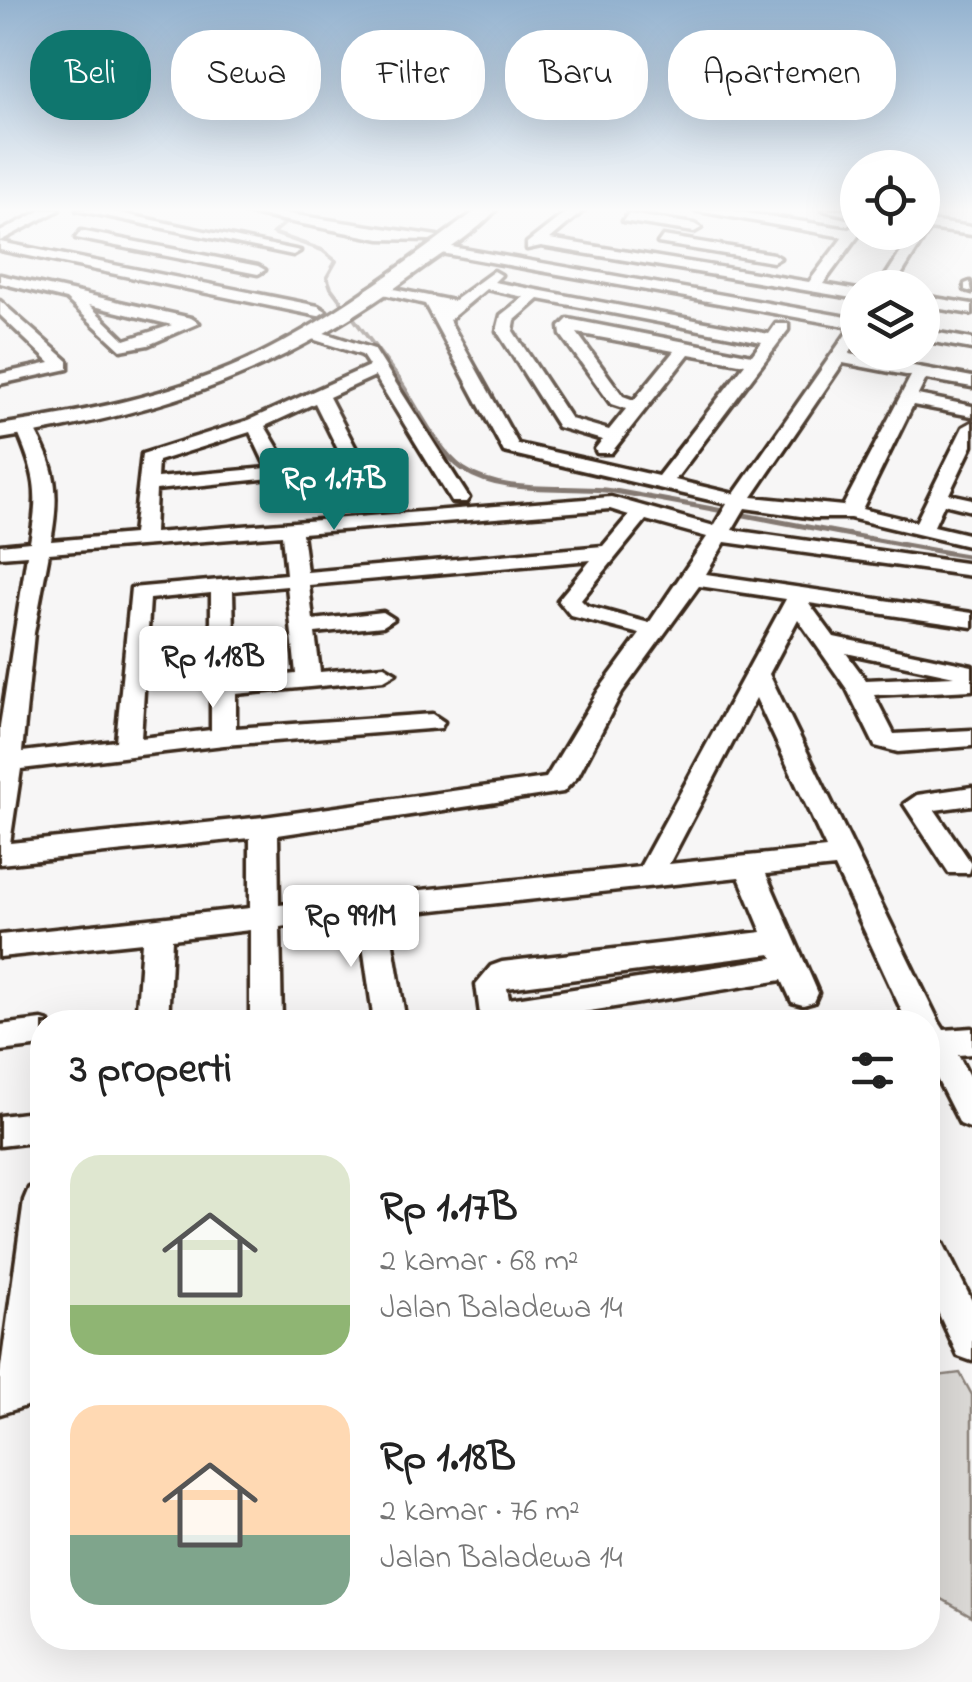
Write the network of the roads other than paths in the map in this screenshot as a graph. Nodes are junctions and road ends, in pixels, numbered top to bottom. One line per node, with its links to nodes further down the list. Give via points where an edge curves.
1 (43, 288): 10 (street)
2 (87, 288): 10 (street)
3 (221, 288): 16 (street)
4 (360, 288): 16 (main road)
5 (474, 288): 14 (street)
6 (506, 288): 9 (street)
7 (658, 288): 18 (street)
8 (374, 290): 14 (street); 16 (main road)
9 (536, 294): 12 (street); 44 (street, via 507,318 505,331 567,426)
10 (73, 295): 17 (street); 22 (street)
11 (940, 304): 15 (street)
12 (595, 305): 23 (street); 25 (street)
13 (0, 306): 33 (street, via 62,363)
14 (441, 308): 45 (street, via 506,445)
15 (966, 308)
16 (334, 309): 31 (street); 39 (main road, via 170,382); 42 (main road, via 252,366)
17 (137, 311): 21 (street); 22 (street)
18 (794, 313): 20 (street); 25 (street)
19 (206, 317): 21 (street)
20 (840, 322)
21 (189, 324): 22 (street, via 124,345)
22 (98, 325)
23 (568, 327): 27 (street); 37 (street, via 617,400)
24 (940, 338): 26 (street)
25 (772, 339): 30 (street)
26 (972, 344)
27 (684, 349): 30 (street); 37 (street)
28 (840, 350): 29 (street)
29 (835, 357): 32 (street); 56 (street)
30 (755, 361): 47 (street)
31 (380, 368): 35 (street); 50 (street)
32 (921, 372): 34 (street); 36 (street)
33 (0, 379)
34 (972, 382)
35 (320, 396): 40 (street); 51 (street)
36 (908, 398): 38 (street); 55 (street)
37 (637, 408): 44 (street)
38 (972, 411)
39 (0, 420)
40 (255, 424): 48 (street, via 153,456 146,462); 48 (street, via 278,465 274,472)
41 (972, 427): 46 (street)
42 (25, 428): 43 (main road); 61 (street, via 49,488)
43 (0, 432)
44 (614, 437): 45 (street)
45 (590, 467): 47 (street)
46 (963, 467): 49 (street)
47 (662, 484): 56 (street)
48 (146, 485): 59 (street)
49 (938, 497): 52 (street); 58 (street)
50 (459, 498): 51 (street); 53 (street, via 504,498)
51 (375, 504): 59 (street)
52 (972, 504)
53 (528, 507): 54 (street, via 611,503); 57 (street)
54 (642, 512): 56 (street); 63 (street)
55 (850, 512): 56 (street); 58 (street)
56 (731, 517): 64 (street); 66 (street)
57 (291, 528): 59 (street); 65 (street)
58 (922, 530): 60 (street)
59 (144, 531): 61 (street)
60 (972, 541)
61 (38, 549): 62 (street); 85 (street)
62 (0, 551)
63 (606, 552): 65 (street); 72 (street, via 568,600)
64 (972, 570)
65 (297, 576): 67 (street); 71 (street)
66 (693, 579): 68 (street); 72 (street)
67 (222, 584): 79 (street); 84 (street, via 139,593)
68 (798, 599): 70 (street); 73 (street); 74 (street)
69 (383, 619): 71 (street)
70 (972, 620)
71 (303, 628): 77 (street)
72 (654, 631): 87 (street, via 554,786)
73 (830, 643): 76 (street); 80 (street)
74 (756, 672): 90 (street); 92 (street)
75 (384, 673): 77 (street)
76 (972, 673)
77 (309, 681): 79 (street)
78 (972, 684): 80 (street)
79 (224, 688): 82 (street)
80 (859, 688): 83 (street, via 890,744)
81 (432, 722): 82 (street)
82 (224, 738): 84 (street)
83 (972, 738)
84 (128, 748): 85 (street)
85 (3, 763): 88 (street)
86 (972, 796): 93 (street, via 918,804)
87 (264, 827): 89 (street); 95 (street)
88 (0, 837)
89 (0, 854)
90 (841, 856): 91 (street); 102 (street)
91 (747, 864): 92 (street); 101 (street, via 792,967)
92 (650, 874): 94 (street)
93 (968, 874)
94 (372, 908): 95 (street); 100 (street)
95 (267, 916): 96 (street); 99 (street)
96 (158, 928): 97 (street); 98 (street)
97 (0, 946)
98 (148, 1010)
99 (266, 1010)
100 (388, 1010)
101 (542, 1010)
102 (917, 1010)
103 (30, 1034): 105 (street)
104 (940, 1034): 106 (street)
105 (0, 1038)
106 (972, 1041)
107 (940, 1054): 108 (street)
108 (972, 1114)
109 (30, 1127): 110 (street)
110 (0, 1131)
111 (940, 1285): 113 (street)
112 (30, 1309): 114 (street, via 22,1382)
113 (972, 1342)
114 (0, 1394)

